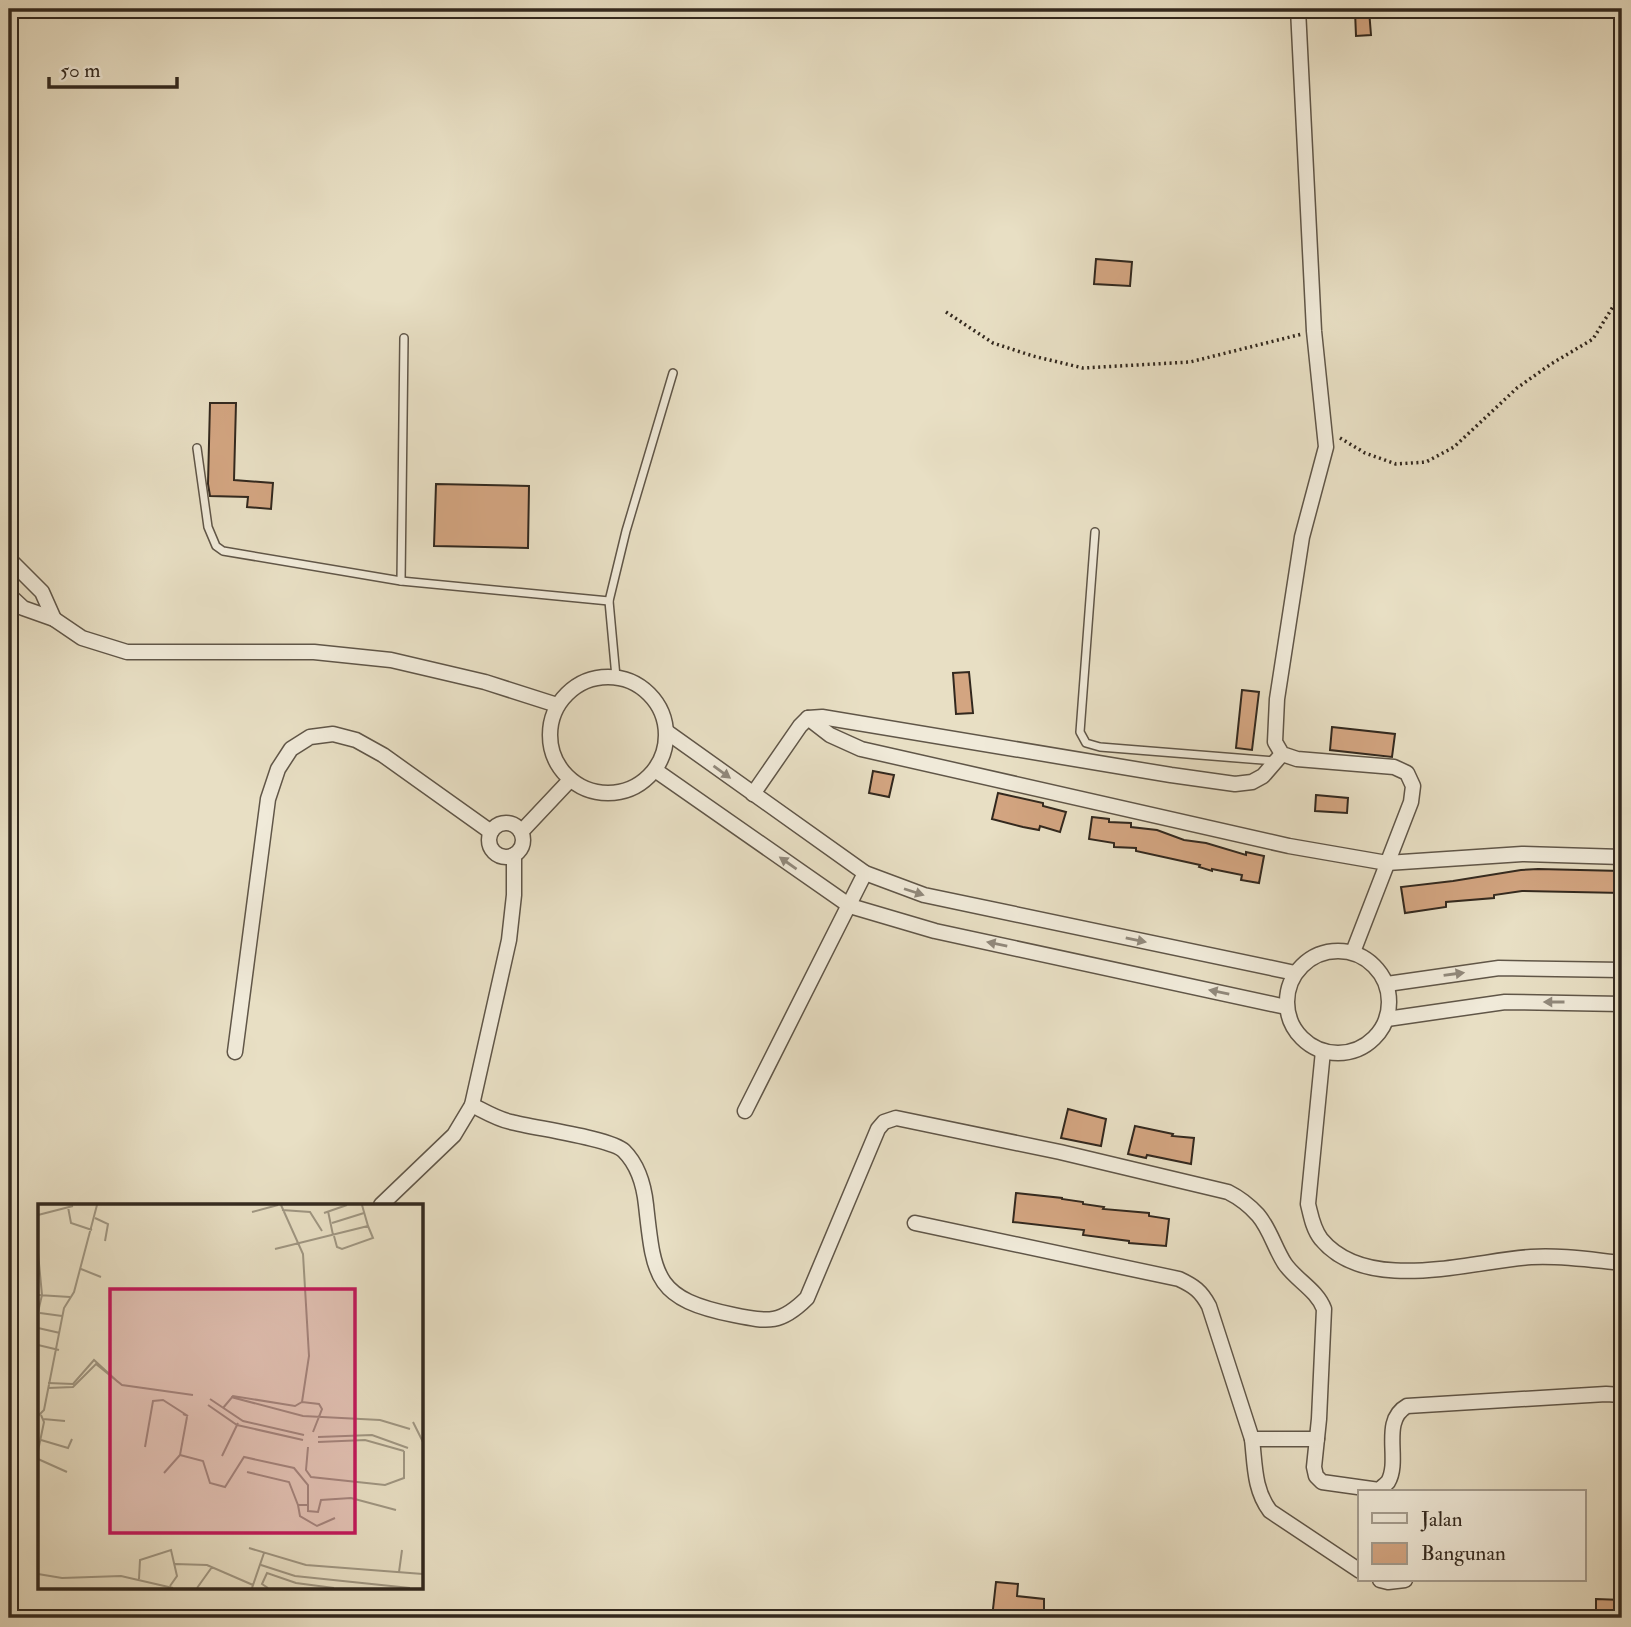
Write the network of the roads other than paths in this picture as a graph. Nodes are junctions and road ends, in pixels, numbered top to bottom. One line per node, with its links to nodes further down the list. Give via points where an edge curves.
1 (1298, 14): 15 (street, via 1325,453 1300,548 1279,688 1275,743)
2 (404, 338): 7 (lane)
3 (673, 373): 9 (lane)
4 (197, 448): 7 (lane, via 215,546)
5 (1095, 532): 15 (lane, via 1080,732 1086,743)
6 (9, 559): 10 (street, via 42,592)
7 (401, 581): 9 (lane)
8 (9, 594): 10 (street, via 23,608)
9 (609, 601): 11 (lane)
10 (54, 619): 12 (street, via 82,638 127,652 314,652 391,660)
11 (616, 677): 12 (street, via 593,678 573,688); 14 (street, via 641,687 659,706)
12 (557, 705): 17 (street, via 549,731 554,758)
13 (808, 718): 15 (street, via 1235,783 1263,776); 18 (street); 23 (street, via 861,749 1289,846)
14 (667, 732): 16 (street); 18 (street, one-way to 18)
15 (1280, 758): 23 (street, via 1394,767 1408,773 1413,786 1411,802)
16 (655, 771): 17 (street, via 630,789 599,793); 25 (street, one-way to 16)
17 (570, 780): 20 (street)
18 (753, 794): 24 (street)
19 (491, 832): 20 (street, via 506,823); 21 (street, via 491,849 498,855); 34 (street, via 356,740 333,734 310,737 291,749 268,799)
20 (521, 832): 21 (street, via 523,841)
21 (514, 855): 35 (street, via 509,940)
22 (1622, 857): 23 (street, via 1522,853)
23 (1387, 863): 26 (street)
24 (865, 873): 25 (street); 28 (street, one-way to 28, via 924,895)
25 (850, 906): 31 (street, one-way to 25, via 935,931); 36 (street)
26 (1353, 952): 28 (street, via 1331,950 1310,958); 29 (street, via 1374,964)
27 (1622, 970): 29 (street, one-way to 27, via 1499,968)
28 (1295, 973): 31 (street, via 1287,989)
29 (1387, 984): 32 (street)
30 (1622, 1004): 32 (street, one-way to 32, via 1505,1002)
31 (1286, 1007): 33 (street, via 1298,1034)
32 (1387, 1019): 33 (street, via 1377,1036 1361,1048 1342,1053)
33 (1322, 1051): 39 (street, via 1308,1204 1320,1238 1338,1255 1363,1265 1409,1272 1532,1257)
34 (234, 1052)
35 (472, 1105): 37 (street, via 454,1135); 42 (street, via 508,1122 622,1149 645,1190 659,1277 671,1291 711,1310 765,1320 784,1317 807,1298 878,1129 896,1118 1228,1192 1261,1218 1285,1264 1320,1299 1324,1309)
36 (746, 1111)
37 (381, 1204)
38 (915, 1223): 41 (street, via 1194,1285 1209,1306)
39 (1622, 1263)
40 (1622, 1395): 42 (street, via 1407,1406 1396,1416 1391,1471 1388,1483 1379,1490 1322,1482 1314,1467)
41 (1252, 1439): 42 (street); 43 (street, via 1258,1489 1270,1511)
42 (1317, 1439)
43 (1358, 1570)

